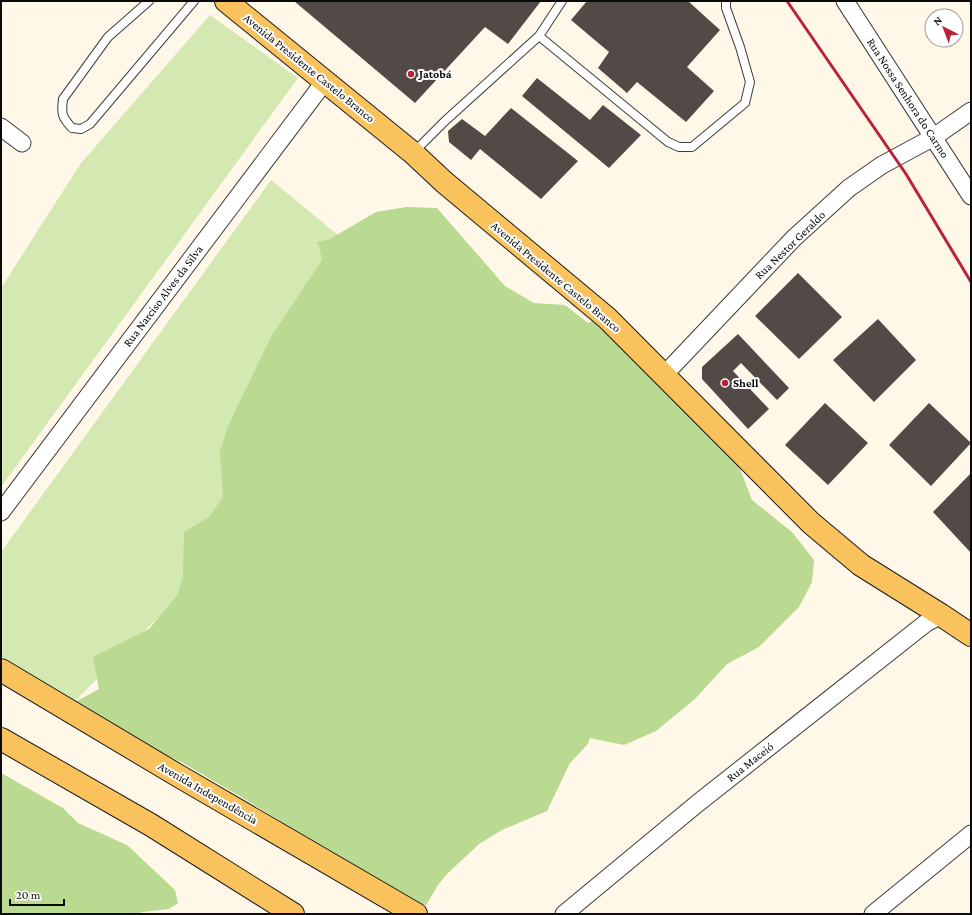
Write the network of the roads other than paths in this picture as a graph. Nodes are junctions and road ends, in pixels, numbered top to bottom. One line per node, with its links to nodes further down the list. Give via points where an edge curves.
1 (149, 1): 2 (lane, via 108,37 63,99 63,118 72,128 81,129 90,124)
2 (194, 1)
3 (226, 1): 8 (main road, Avenida Presidente Castelo Branco)
4 (562, 1): 7 (lane)
5 (726, 1): 7 (lane, via 750,82 745,103 692,147 679,147 668,142)
6 (846, 1): 11 (street, Rua Nossa Senhora do Carmo)
7 (540, 36): 13 (lane)
8 (325, 81): 13 (main road, Avenida Presidente Castelo Branco); 16 (street, Rua Narciso Alves da Silva)
9 (971, 111): 11 (street, Rua Nestor Geraldo)
10 (1, 127): 12 (street)
11 (934, 137): 14 (street, Rua Nossa Senhora do Carmo); 15 (street, Rua Nestor Geraldo, via 849,188 794,238)
12 (22, 143)
13 (413, 153): 15 (main road, Avenida Presidente Castelo Branco, via 444,182 607,318)
14 (971, 196)
15 (664, 375): 17 (main road, Avenida Presidente Castelo Branco, via 811,523 861,565)
16 (1, 512)
17 (941, 614): 18 (main road, Avenida Presidente Castelo Branco); 24 (street, Rua Maceió, via 926,623 698,802)
18 (971, 635)
19 (1, 670): 22 (main road, Avenida Independência)
20 (1, 739): 23 (main road, via 151,826)
21 (971, 834): 25 (street)
22 (414, 913)
23 (293, 914)
24 (564, 914)
25 (873, 914)

